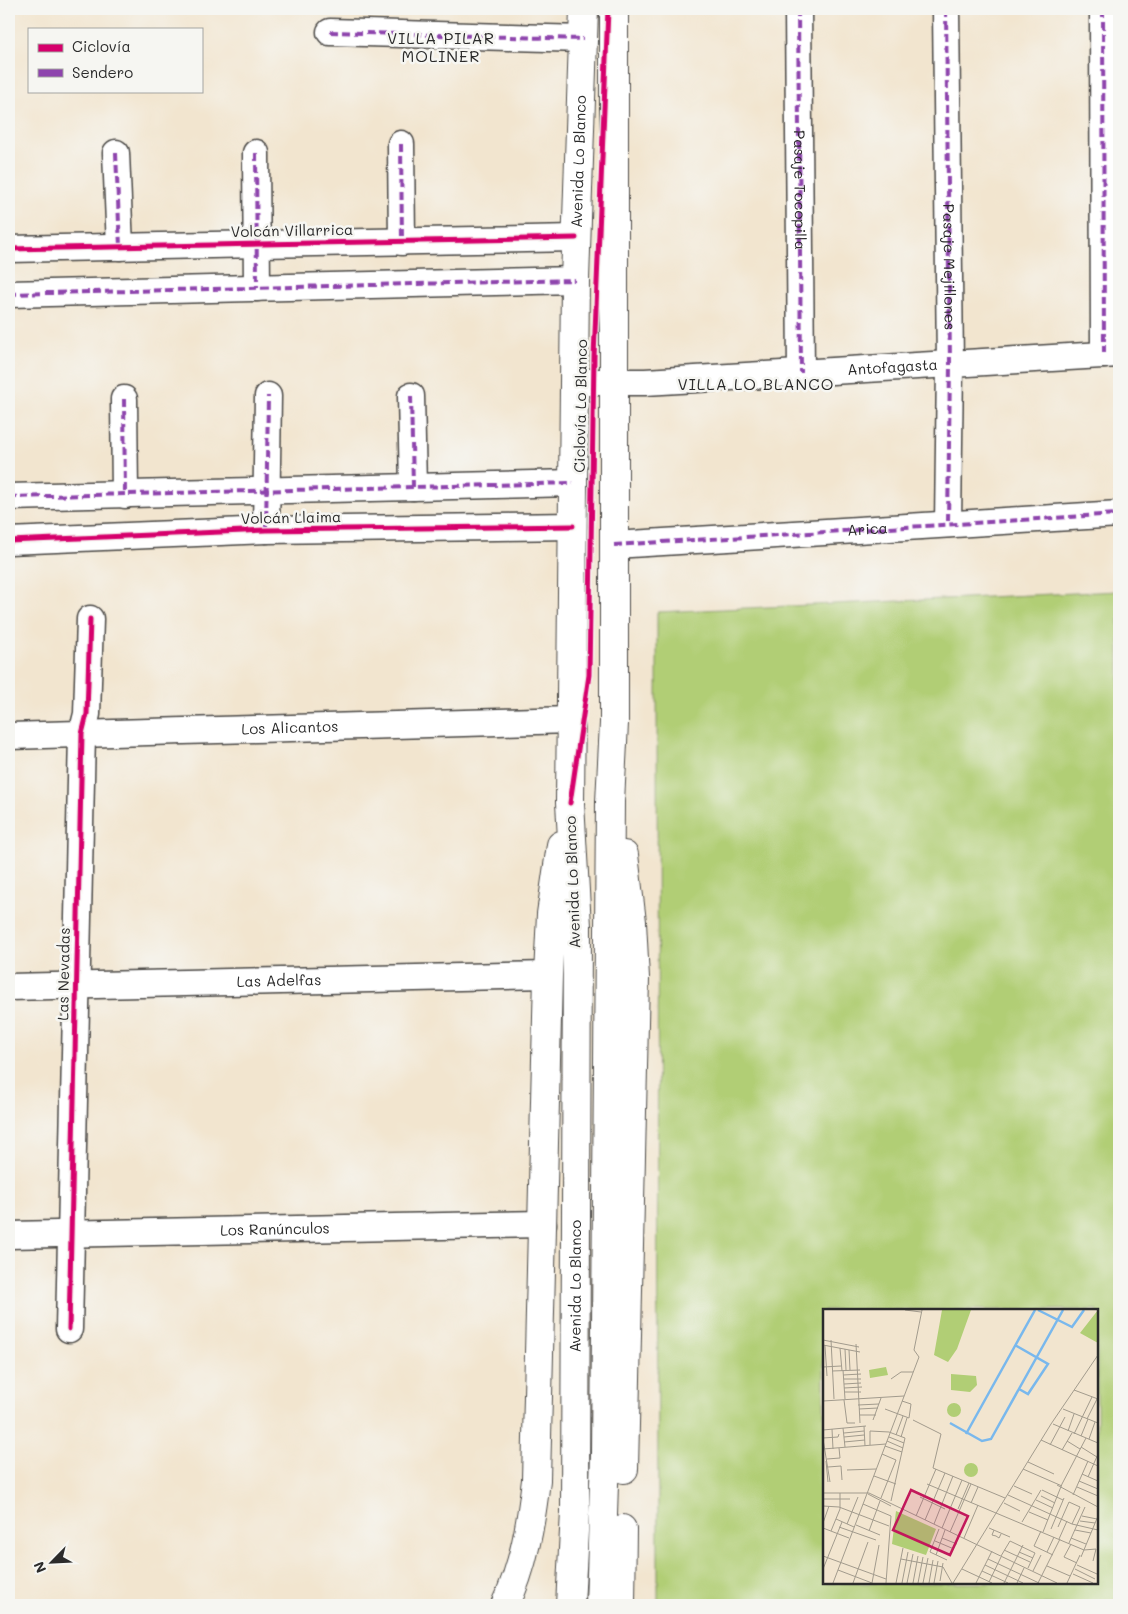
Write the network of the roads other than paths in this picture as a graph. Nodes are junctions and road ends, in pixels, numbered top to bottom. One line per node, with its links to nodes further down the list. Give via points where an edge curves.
1 (584, 9): 7 (main road, Avenida Lo Blanco)
2 (614, 9): 23 (main road, Avenida Lo Blanco)
3 (798, 9): 21 (street, Pasaje Tocopilla)
4 (946, 9): 20 (street, Pasaje Mejillones)
5 (1103, 9): 19 (street)
6 (330, 32): 7 (street)
7 (583, 38): 11 (main road, Avenida Lo Blanco)
8 (401, 144): 12 (street)
9 (116, 153): 14 (street)
10 (256, 153): 13 (street)
11 (576, 238): 12 (street, Volcán Villarrica); 16 (main road, Avenida Lo Blanco)
12 (402, 242): 13 (street, Volcán Villarrica)
13 (256, 244): 14 (street, Volcán Villarrica); 17 (street)
14 (120, 247): 15 (street, Volcán Villarrica)
15 (9, 249)
16 (575, 280): 17 (street); 22 (main road, Avenida Lo Blanco)
17 (257, 288): 18 (street)
18 (9, 294)
19 (1112, 355): 20 (street, Antofagasta)
20 (950, 364): 21 (street, Antofagasta); 33 (street, Pasaje Mejillones)
21 (801, 373): 23 (street, Antofagasta)
22 (575, 382): 23 (street, Antofagasta); 27 (main road, Avenida Lo Blanco)
23 (614, 382): 37 (main road, Avenida Lo Blanco)
24 (268, 396): 29 (street)
25 (411, 396): 28 (street)
26 (124, 399): 30 (street)
27 (574, 483): 28 (street, Volcán Llaima); 34 (main road, Avenida Lo Blanco)
28 (413, 487): 29 (street, Volcán Llaima)
29 (267, 491): 30 (street, Volcán Llaima); 35 (street)
30 (125, 495): 31 (street, Volcán Llaima)
31 (9, 497)
32 (1119, 514): 33 (street, Arica)
33 (948, 524): 37 (street, Arica)
34 (573, 526): 35 (street, Volcán Llaima); 39 (main road, Avenida Lo Blanco)
35 (266, 530): 36 (street, Volcán Llaima)
36 (9, 541)
37 (614, 544): 42 (main road, Avenida Lo Blanco, via 614,724)
38 (90, 619): 40 (street, Las Nevadas, via 87,714)
39 (571, 720): 40 (street, Los Alicantos); 43 (main road, Avenida Lo Blanco)
40 (82, 734): 41 (street, Los Alicantos); 45 (street, Las Nevadas)
41 (9, 736)
42 (610, 802): 53 (main road, Avenida Lo Blanco, via 604,1511); 54 (main road, via 626,868 635,978)
43 (570, 803): 44 (main road, via 556,873); 52 (main road, Avenida Lo Blanco, via 577,926 575,1512)
44 (548, 975): 45 (street, Las Adelfas); 47 (main road)
45 (76, 986): 46 (street, Las Adelfas); 48 (street, Las Nevadas)
46 (9, 988)
47 (543, 1224): 48 (street, Los Ranúnculos); 51 (main road, via 536,1480 532,1517 516,1580)
48 (71, 1234): 49 (street, Los Ranúnculos); 50 (street, Las Nevadas)
49 (9, 1235)
50 (69, 1329)
51 (505, 1605)
52 (570, 1605)
53 (600, 1605)
54 (622, 1605)

